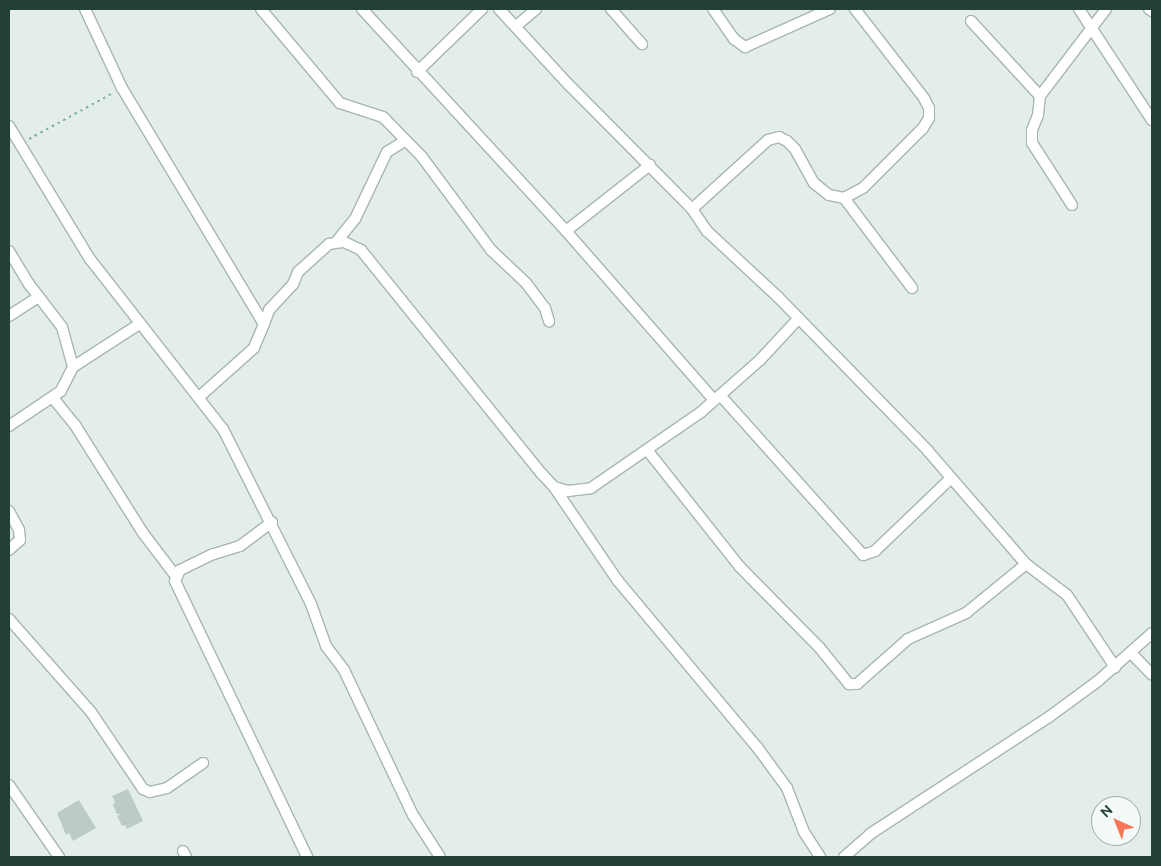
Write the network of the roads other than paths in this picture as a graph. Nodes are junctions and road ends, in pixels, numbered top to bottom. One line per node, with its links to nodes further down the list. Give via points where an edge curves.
1 (86, 9): 36 (street, via 122,88)
2 (261, 9): 23 (street, via 340,103 383,117)
3 (362, 9): 19 (street)
4 (482, 9): 19 (street)
5 (499, 9): 16 (street)
6 (536, 9): 16 (street)
7 (611, 9): 18 (street)
8 (713, 9): 9 (street, via 734,39 745,47)
9 (830, 9)
10 (855, 9): 25 (street, via 924,98 929,118 863,188)
11 (1079, 9): 17 (street)
12 (1106, 9): 17 (street)
13 (1149, 9): 14 (street)
14 (1152, 11)
15 (972, 21): 20 (street)
16 (516, 26): 24 (street, via 569,85)
17 (1093, 29): 20 (street); 21 (street)
18 (642, 44)
19 (417, 72): 28 (street)
20 (1040, 96): 26 (street, via 1032,144)
21 (1152, 120)
22 (9, 126): 37 (street, via 90,259)
23 (406, 140): 29 (street, via 387,152 355,219); 35 (street, via 491,250 526,282 545,308)
24 (650, 165): 27 (street); 28 (street)
25 (844, 198): 27 (street, via 830,195 814,183 795,149 779,137 768,140); 31 (street)
26 (1072, 205)
27 (692, 209): 34 (street, via 707,230)
28 (566, 231): 41 (street)
29 (338, 241): 36 (street, via 329,244 298,272 293,284 269,310); 45 (street, via 361,250)
30 (9, 251): 32 (street)
31 (912, 288)
32 (38, 296): 33 (street); 38 (street, via 62,327)
33 (9, 316)
34 (799, 318): 41 (street, via 760,360); 44 (street)
35 (549, 321)
36 (264, 324): 39 (street, via 254,348)
37 (138, 325): 38 (street); 39 (street)
38 (73, 366): 40 (street, via 70,376)
39 (199, 397): 47 (street, via 223,429)
40 (53, 398): 42 (street); 50 (street, via 80,432 142,532)
41 (717, 398): 43 (street); 44 (street, via 863,555 875,551)
42 (9, 426)
43 (648, 450): 45 (street, via 591,488 568,491); 49 (street, via 740,567 819,647 849,684 856,684 908,639 966,614)
44 (951, 478): 49 (street)
45 (554, 487): 61 (street, via 618,581 757,747 787,788 804,832)
46 (9, 512): 48 (street, via 19,530 20,540)
47 (272, 522): 50 (street, via 240,546 213,554); 60 (street, via 311,604 326,646 344,670 413,816)
48 (9, 550)
49 (1026, 564): 54 (street, via 1067,594)
50 (176, 575): 59 (street, via 176,588)
51 (9, 619): 56 (street, via 92,712 143,789 150,792 166,788)
52 (1152, 633): 53 (street)
53 (1131, 653): 54 (street); 55 (street)
54 (1115, 667): 62 (street, via 1041,722 870,834)
55 (1152, 675)
56 (202, 764)
57 (9, 785): 58 (street)
58 (59, 857)
59 (307, 857)
60 (440, 857)
61 (820, 857)
62 (844, 857)

